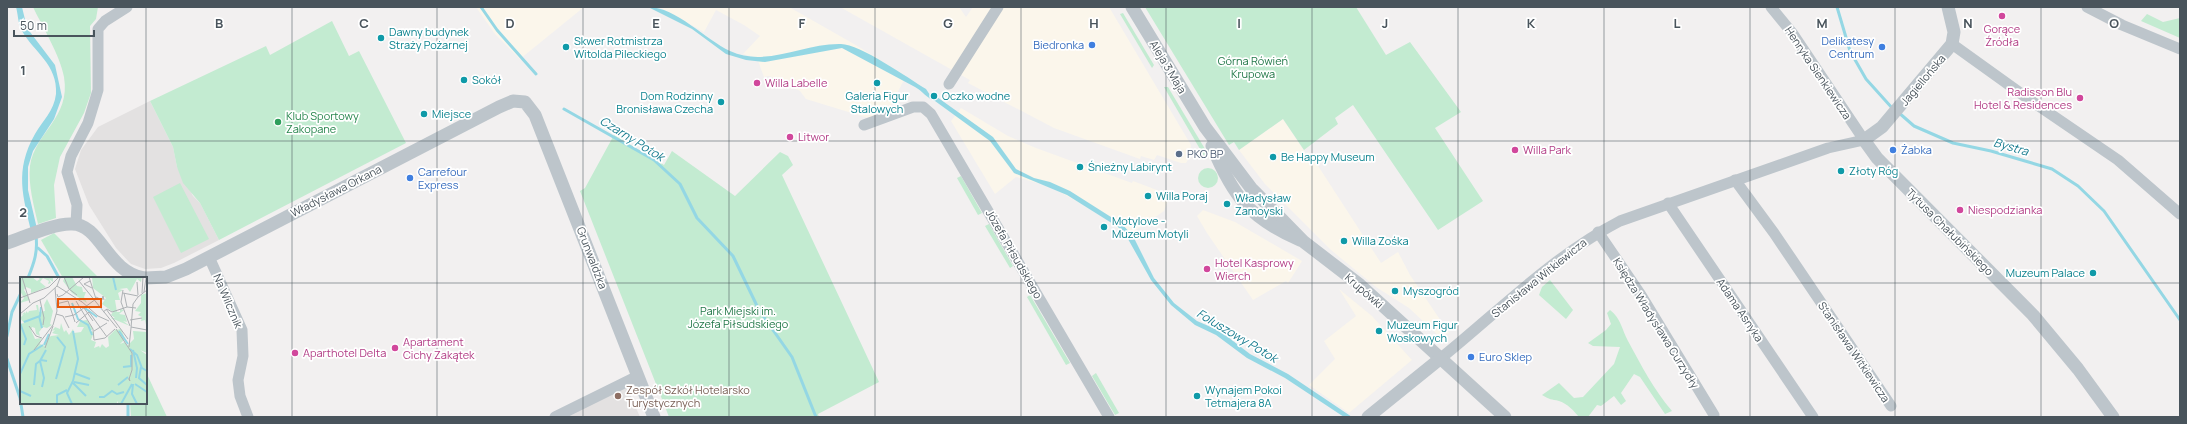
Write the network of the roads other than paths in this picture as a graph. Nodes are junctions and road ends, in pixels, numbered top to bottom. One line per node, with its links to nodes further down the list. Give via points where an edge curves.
1 (127, 7): 21 (street, via 105,21 98,29 98,90 88,123 71,156 67,172 77,205)
2 (998, 7): 9 (street)
3 (1132, 7): 12 (street, Aleja 3 Maja)
4 (1771, 7): 13 (street, Henryka Sienkiewicza, via 1793,34)
5 (1948, 7): 7 (street, Jagiellońska, via 1954,32)
6 (2087, 7): 8 (street)
7 (1952, 44): 13 (street, Jagiellońska, via 1886,123); 19 (street, via 2118,160)
8 (2180, 49)
9 (949, 84)
10 (525, 102): 25 (street, Władysława Orkana, via 513,101 499,107); 29 (street, Grunwaldzka, via 535,115)
11 (864, 126): 36 (street, Józefa Piłsudskiego, via 907,109 923,108 934,119)
12 (1205, 127): 14 (street, Aleja 3 Maja); 15 (street, Aleja 3 Maja)
13 (1864, 140): 16 (street, Stanisława Witkiewicza, via 1828,148); 32 (street, Tytusa Chałubińskiego, via 1877,158 2033,314 2078,368)
14 (1238, 171): 15 (street, via 1234,171); 18 (street, Krupówki)
15 (1226, 178): 20 (street, Krupówki, via 1244,204)
16 (1735, 180): 17 (street, Stanisława Witkiewicza); 30 (street, Stanisława Witkiewicza)
17 (1668, 203): 22 (street, Stanisława Witkiewicza, via 1633,215); 39 (street, Adama Asnyka)
18 (1273, 210): 20 (street, via 1270,217); 23 (street, Krupówki)
19 (2180, 214)
20 (1262, 220): 23 (street, Krupówki)
21 (76, 224): 24 (street, via 65,224); 26 (street, Władysława Orkana, via 90,230 122,270)
22 (1598, 232): 28 (street, Stanisława Witkiewicza, via 1565,255); 31 (street, Księdza Władysława Curzydły, via 1641,295)
23 (1304, 242): 28 (street, Krupówki, via 1360,285)
24 (7, 243)
25 (209, 257): 27 (street, Władysława Orkana, via 172,275); 33 (street, Na Wilcznik, via 242,330 243,356 238,380 240,396)
26 (142, 277)
27 (147, 278)
28 (1441, 358): 37 (street); 38 (street, Krupówki)
29 (638, 376): 34 (street); 35 (street, Grunwaldzka)
30 (1891, 406)
31 (1714, 415)
32 (2111, 416)
33 (248, 417)
34 (555, 417)
35 (654, 417)
36 (1109, 417)
37 (1368, 417)
38 (1506, 417)
39 (1813, 417)

